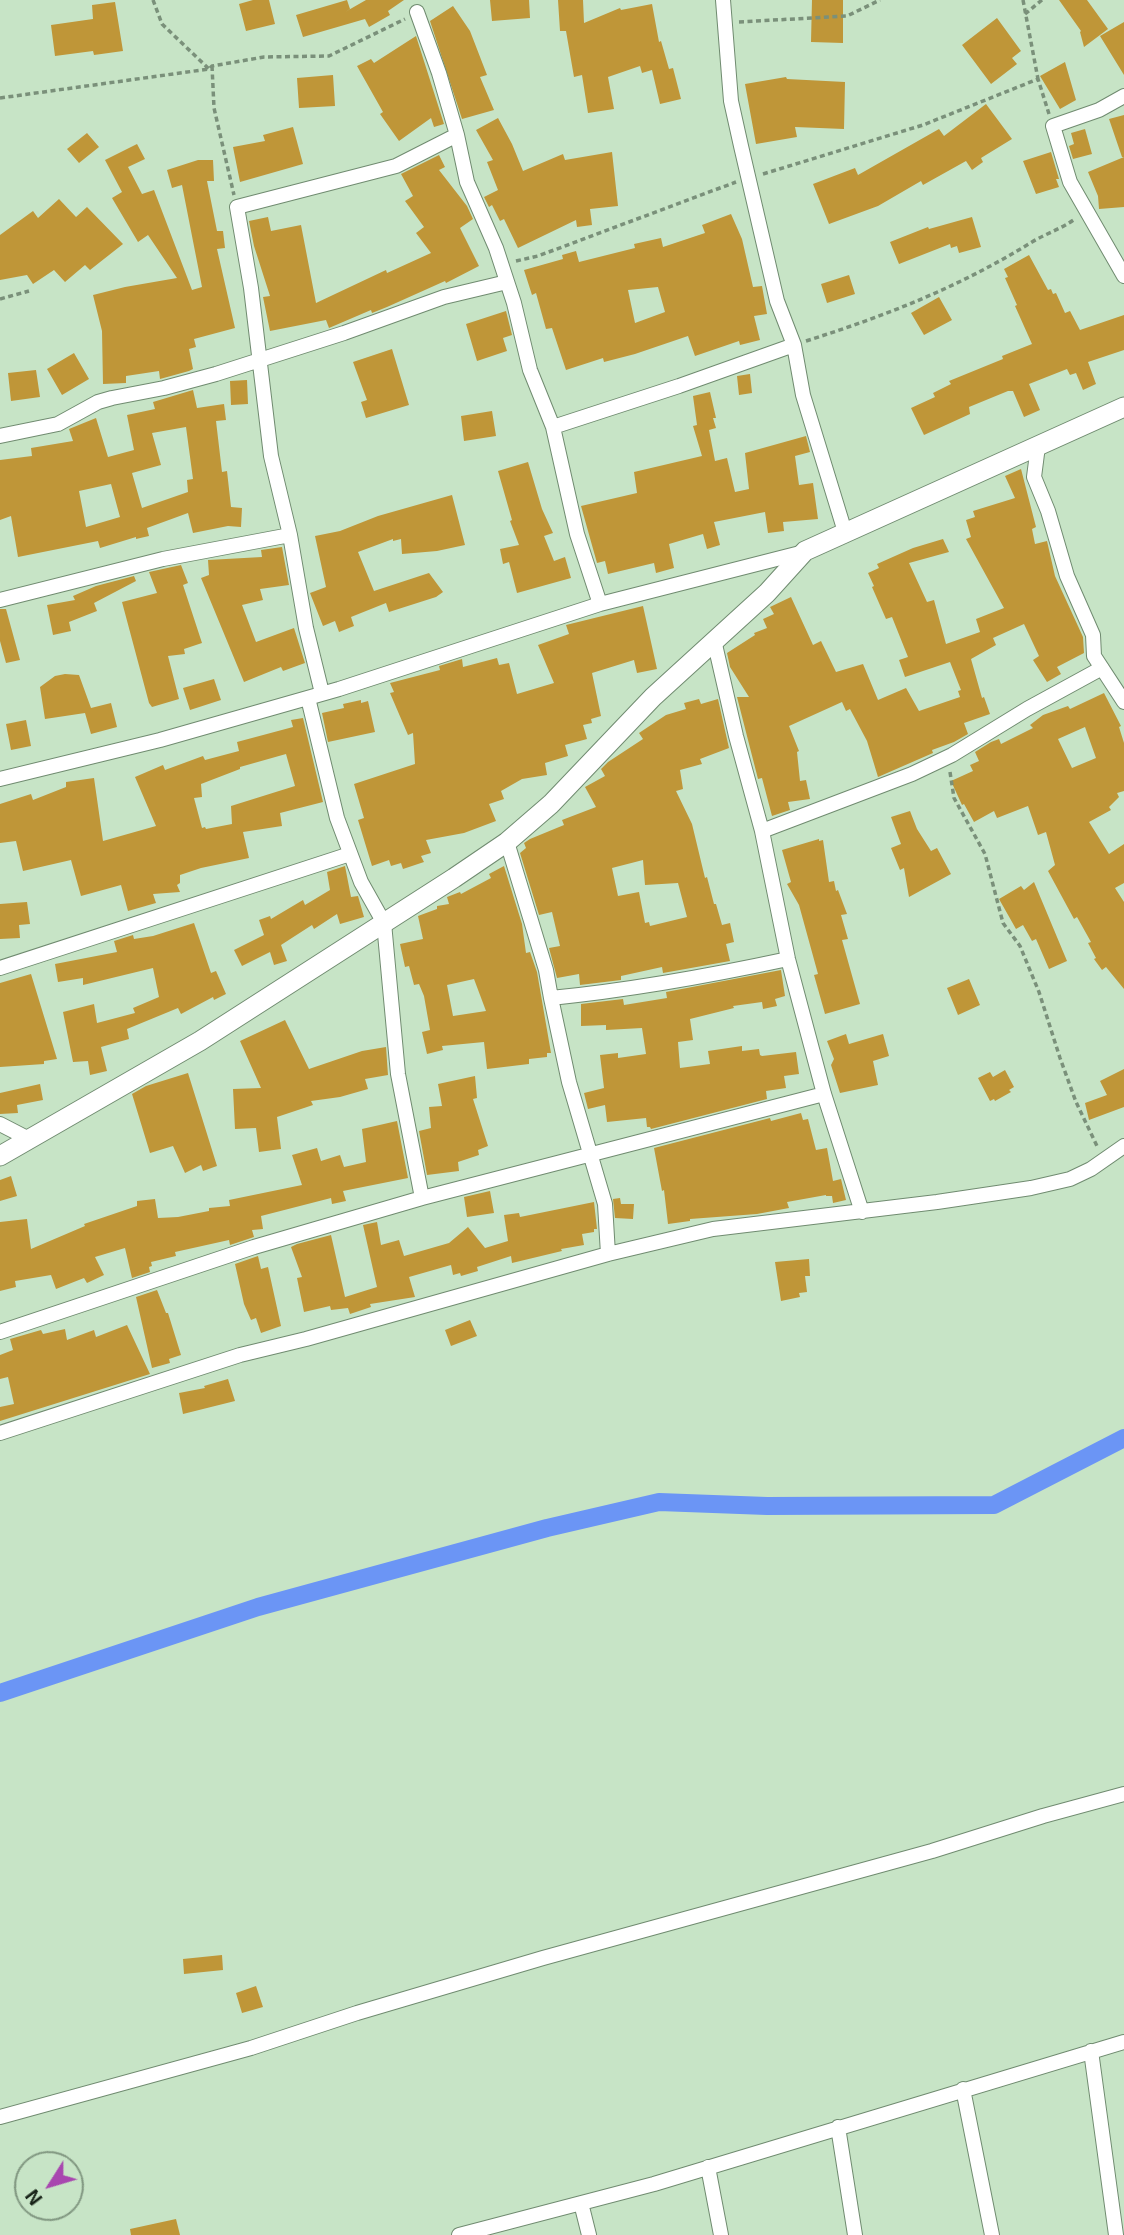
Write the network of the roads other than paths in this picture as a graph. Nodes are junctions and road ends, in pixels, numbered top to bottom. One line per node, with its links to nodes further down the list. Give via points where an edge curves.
1 (723, 0): 7 (street, via 731,101 777,301)
2 (416, 12): 4 (street)
3 (1124, 96): 5 (street, via 1100,110 1053,126 1070,182)
4 (457, 135): 6 (street, via 467,182); 8 (street, via 396,166 237,207)
5 (1124, 276)
6 (507, 282): 8 (street, via 444,297); 10 (street, via 530,370)
7 (794, 345): 10 (street); 13 (street, via 803,395)
8 (260, 360): 11 (street, via 98,402 58,424); 14 (street, via 271,456)
9 (1124, 407): 12 (main road)
10 (554, 427): 17 (street, via 577,534)
11 (0, 436)
12 (1038, 446): 13 (main road); 19 (street, via 1034,477 1067,576 1093,635 1094,656)
13 (845, 532): 15 (main road)
14 (290, 535): 16 (street, via 163,559); 20 (street)
15 (806, 551): 17 (street); 18 (main road)
16 (0, 600)
17 (600, 604): 20 (street)
18 (714, 640): 24 (street); 25 (main road, via 653,696 551,804)
19 (1102, 668): 22 (street); 24 (street, via 947,758)
20 (322, 693): 21 (street)
21 (307, 698): 23 (street); 26 (street)
22 (1124, 702)
23 (0, 779)
24 (762, 831): 28 (street)
25 (507, 842): 27 (main road); 30 (street, via 547,970)
26 (350, 854): 27 (street); 29 (street)
27 (384, 923): 33 (main road, via 200,1041); 37 (street, via 398,1074)
28 (788, 959): 30 (street, via 626,990); 31 (street)
29 (0, 968)
30 (551, 998): 36 (street)
31 (824, 1094): 36 (street); 38 (street)
32 (0, 1124): 33 (street)
33 (29, 1139): 35 (main road)
34 (1124, 1146): 38 (street, via 1070,1179)
35 (0, 1156)
36 (591, 1156): 37 (street); 39 (street, via 605,1204)
37 (422, 1198): 40 (street, via 254,1247)
38 (862, 1212): 39 (street, via 713,1229)
39 (608, 1254): 41 (street, via 240,1355)
40 (0, 1332)
41 (0, 1433)
42 (1124, 1794): 46 (street)
43 (1124, 2042): 44 (street)
44 (1091, 2051): 45 (street); 55 (street)
45 (962, 2089): 47 (street); 54 (street)
46 (0, 2117)
47 (838, 2127): 48 (street); 53 (street)
48 (708, 2167): 49 (street); 52 (street)
49 (581, 2203): 50 (street); 51 (street)
50 (459, 2235)
51 (589, 2235)
52 (721, 2235)
53 (855, 2235)
54 (992, 2235)
55 (1116, 2235)

